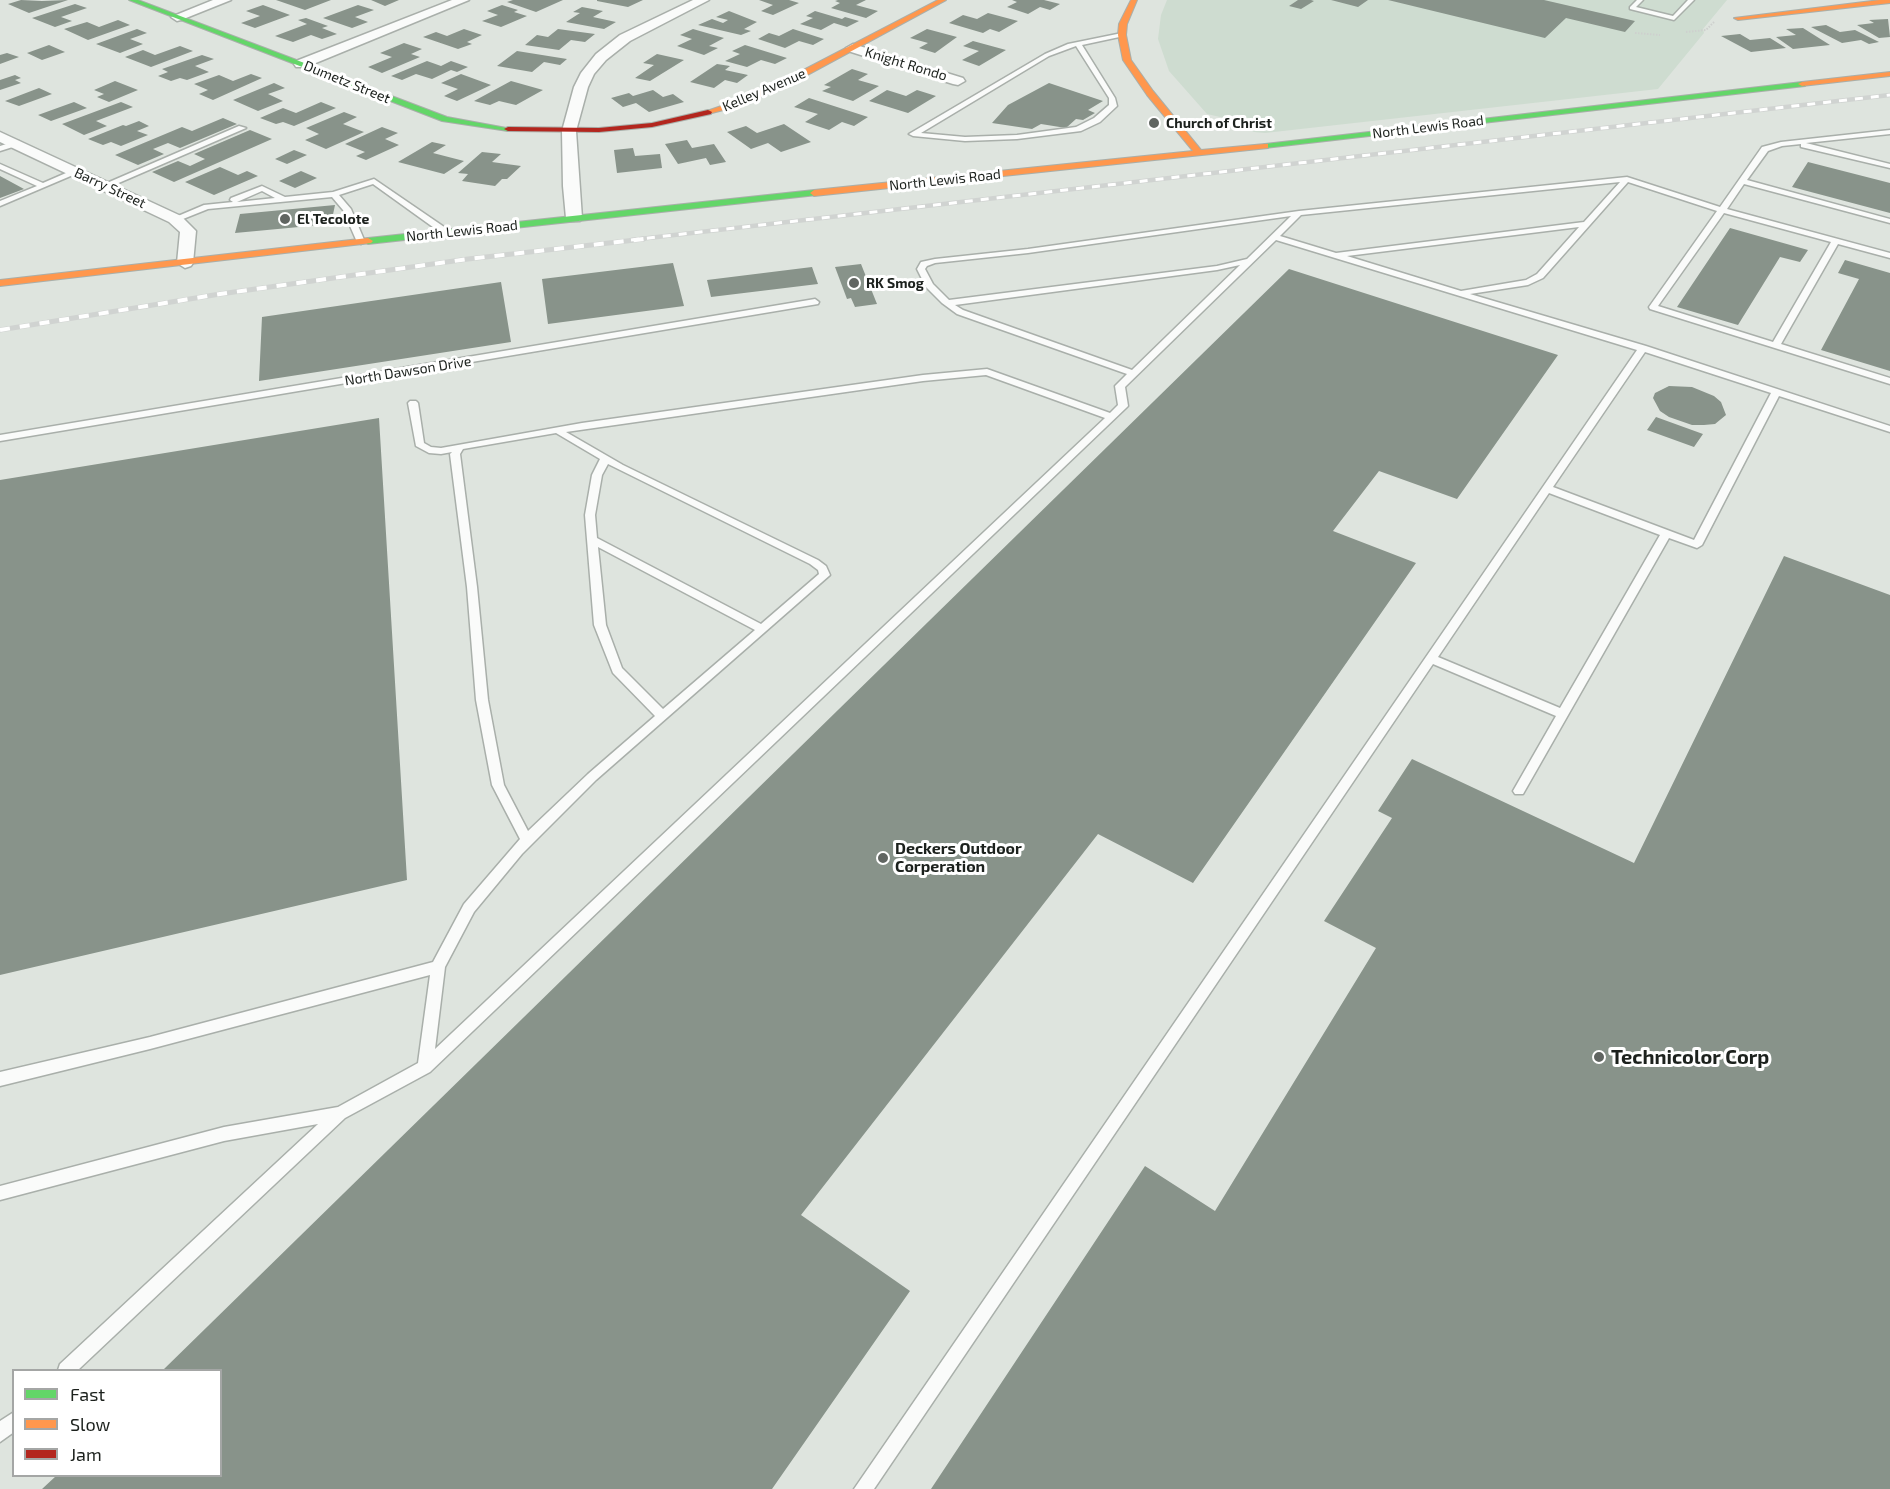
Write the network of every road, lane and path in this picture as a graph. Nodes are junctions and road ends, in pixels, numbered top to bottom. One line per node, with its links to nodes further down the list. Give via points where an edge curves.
1 (132, 0): 10 (main road, Dumetz Street)
2 (225, 0): 10 (street)
3 (463, 0): 15 (street)
4 (703, 0): 19 (street, via 634,32 601,57 581,87)
5 (943, 0): 14 (main road, Kelley Avenue)
6 (1134, 0): 12 (main road, via 1124,19)
7 (1640, 0): 8 (lane, via 1632,8 1674,18)
8 (1691, 0)
9 (1890, 1): 11 (main road)
10 (177, 17): 15 (main road, Dumetz Street)
11 (1738, 18)
12 (1122, 35): 13 (lane); 25 (main road, via 1133,70)
13 (1078, 43): 13 (lane, via 1112,98 1113,106 1097,120 1078,129 1017,137 965,139 913,134 1047,55)
14 (853, 48): 17 (street, Knight Rondo); 19 (main road, Kelley Avenue, via 768,91 713,112 652,125)
15 (301, 64): 19 (main road, Dumetz Street, via 458,122 496,129)
16 (1890, 74): 25 (main road, North Lewis Road)
17 (958, 81)
18 (242, 128): 32 (lane)
19 (569, 131): 39 (street)
20 (1890, 132): 22 (lane)
21 (0, 136): 23 (street, Barry Street)
22 (1795, 142): 27 (lane); 30 (lane, via 1765,149)
23 (16, 143): 24 (lane); 28 (street, Barry Street)
24 (0, 149)
25 (1200, 154): 39 (main road, North Lewis Road)
26 (0, 166): 31 (lane)
27 (1890, 166)
28 (76, 172): 31 (lane); 32 (street, Barry Street)
29 (1627, 179): 37 (lane); 38 (lane); 42 (lane)
30 (1742, 182): 37 (lane); 41 (lane)
31 (43, 186): 35 (lane)
32 (104, 186): 40 (street, Barry Street)
33 (334, 194): 34 (lane); 43 (lane, via 374,181); 46 (lane, via 347,209)
34 (284, 199): 36 (lane); 36 (lane, via 262,188)
35 (0, 204)
36 (225, 204): 40 (lane)
37 (1722, 210): 45 (lane); 55 (lane, via 1653,307)
38 (1299, 213): 44 (lane); 54 (lane, via 924,264 921,268 928,285)
39 (574, 218): 43 (main road, North Lewis Road)
40 (175, 219): 50 (street, via 188,231)
41 (1890, 221)
42 (1587, 224): 47 (lane); 52 (lane, via 1540,276 1528,282)
43 (447, 233): 46 (main road, North Lewis Road)
44 (1275, 237): 47 (lane); 49 (lane)
45 (1836, 241): 48 (lane); 55 (lane)
46 (361, 242): 50 (main road, North Lewis Road)
47 (1334, 255): 52 (lane)
48 (1890, 256)
49 (1250, 261): 54 (lane); 57 (lane)
50 (185, 263): 51 (main road, North Lewis Road)
51 (0, 283)
52 (1460, 293): 56 (lane)
53 (815, 302): 64 (lane, North Dawson Drive)
54 (948, 303): 57 (lane, via 960,312)
55 (1776, 345): 58 (lane)
56 (1643, 349): 59 (lane); 67 (lane)
57 (1133, 373): 61 (lane, via 1119,386 1123,406)
58 (1890, 381)
59 (1776, 392): 62 (lane); 68 (lane, via 1697,545)
60 (413, 403): 65 (lane, via 419,444 441,451)
61 (1111, 417): 63 (lane, via 987,372); 77 (lane)
62 (1890, 429)
63 (557, 430): 65 (lane); 66 (lane)
64 (0, 438)
65 (460, 447): 75 (lane, via 454,454 483,700 498,785)
66 (605, 459): 69 (lane, via 597,475 590,515); 70 (lane, via 822,568 825,575)
67 (1546, 488): 68 (lane); 71 (lane)
68 (1666, 534): 72 (lane)
69 (591, 539): 70 (lane); 73 (lane, via 600,624 617,670)
70 (762, 629): 73 (lane)
71 (1431, 658): 72 (lane); 84 (lane)
72 (1562, 714): 74 (lane)
73 (662, 716): 75 (lane)
74 (1519, 790)
75 (526, 841): 76 (lane, via 469,908)
76 (438, 968): 77 (lane); 78 (lane)
77 (425, 1067): 79 (lane)
78 (0, 1079)
79 (340, 1113): 80 (lane, via 225,1134); 81 (lane)
80 (0, 1193)
81 (68, 1369)
82 (12, 1422): 83 (lane)
83 (0, 1433)
84 (863, 1489)

